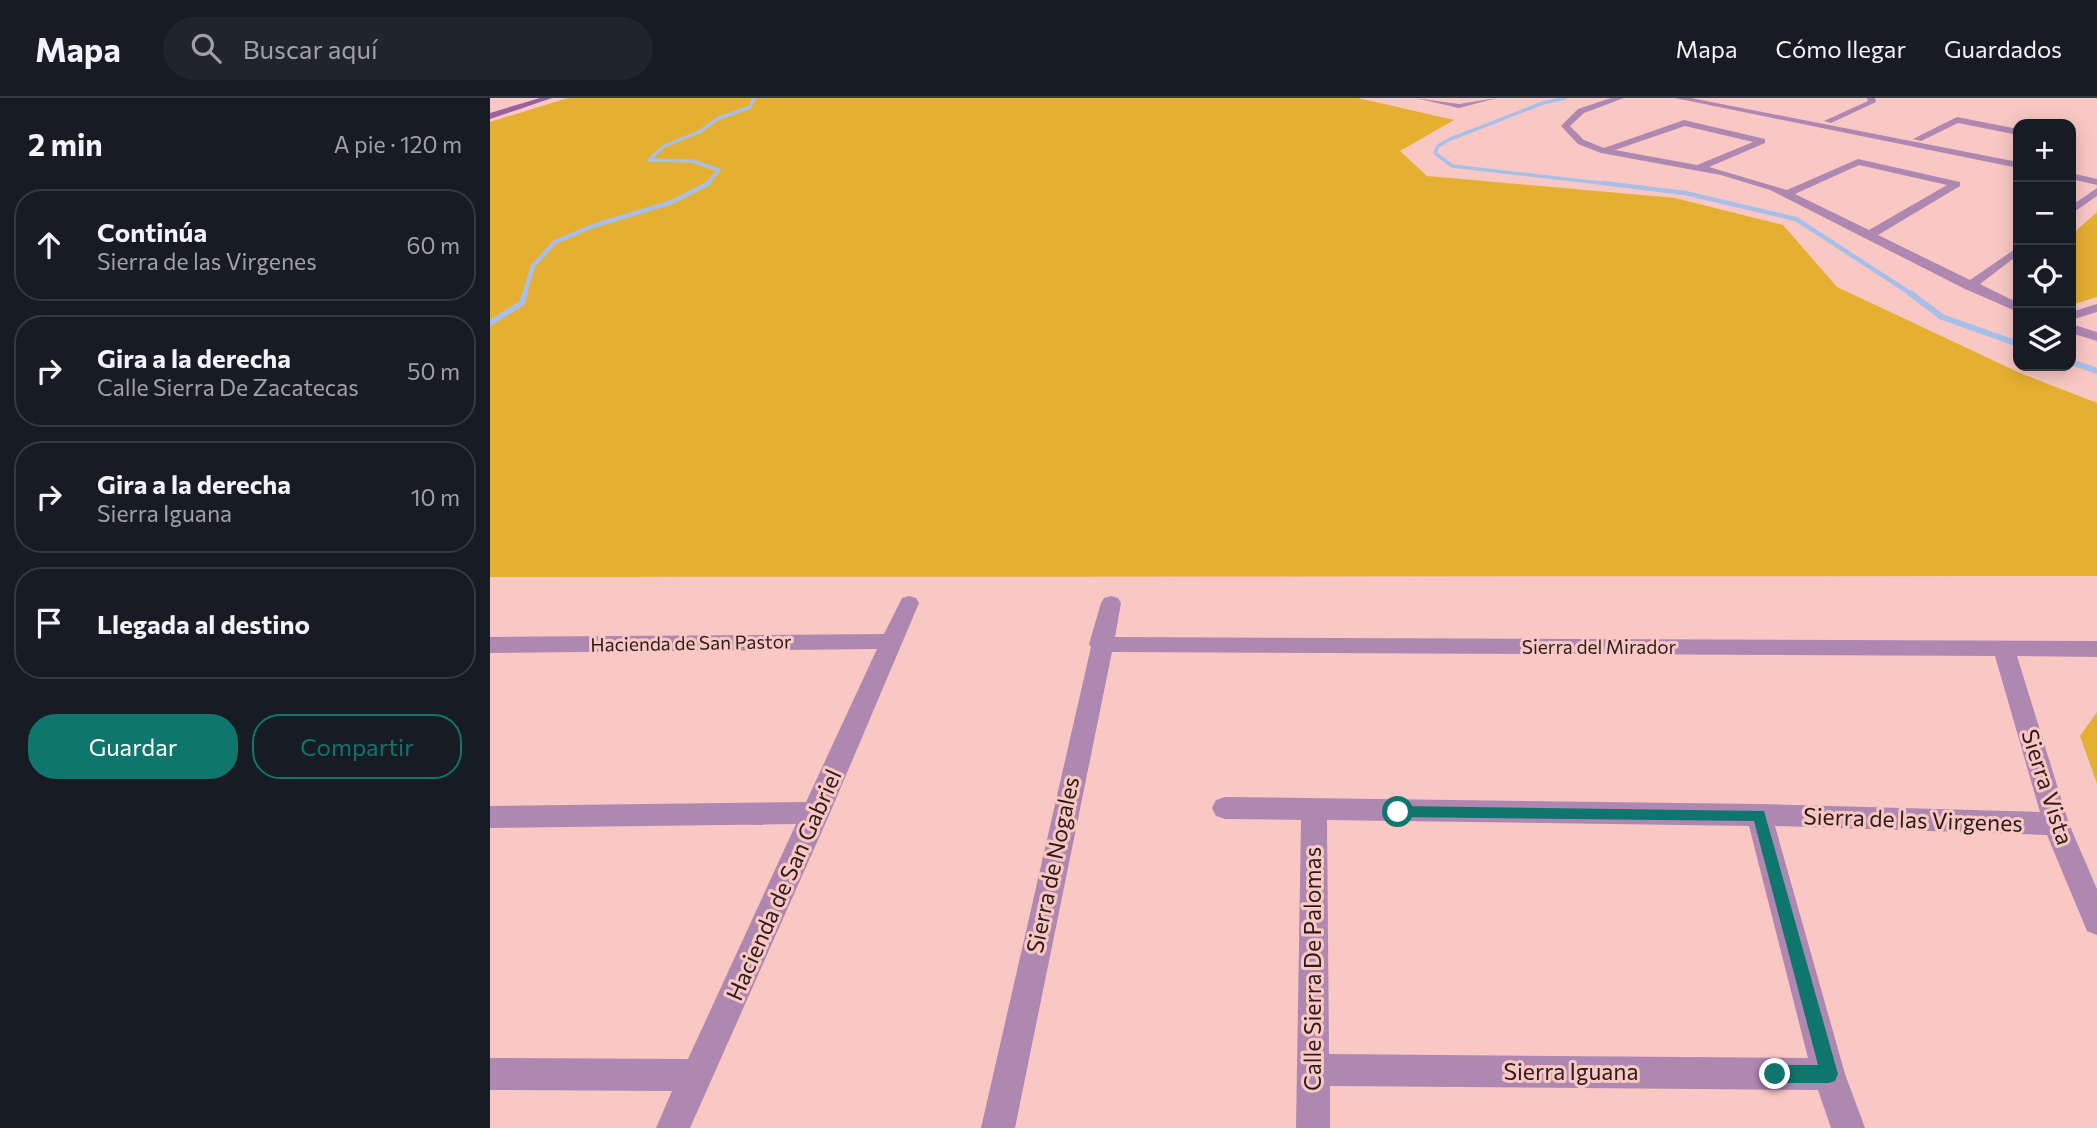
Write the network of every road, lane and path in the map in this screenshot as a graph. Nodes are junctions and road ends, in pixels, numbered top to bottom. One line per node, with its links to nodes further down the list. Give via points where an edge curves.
1 (548, 98): 8 (street)
2 (1419, 98): 3 (street, via 1459,106)
3 (1493, 98)
4 (1620, 98): 12 (street, via 1584,110 1564,126 1581,142)
5 (1679, 98): 14 (street)
6 (1871, 98): 9 (street, via 1872,102)
7 (1742, 100): 9 (street)
8 (490, 116)
9 (1828, 121): 11 (street)
10 (2013, 131): 11 (street, via 1957,120)
11 (1918, 139): 15 (street)
12 (1604, 151): 17 (street); 17 (street, via 1688,122 1766,139)
13 (1875, 154): 16 (street)
14 (2013, 160)
15 (2013, 160)
16 (1858, 162): 23 (street); 25 (street, via 1961,182)
17 (1700, 167): 23 (street)
18 (2076, 171): 19 (street)
19 (2097, 175)
20 (2076, 177): 21 (street)
21 (2097, 181)
22 (2097, 191): 24 (street)
23 (1787, 194): 25 (street)
24 (2076, 207)
25 (1871, 234): 27 (street)
26 (2013, 254): 27 (street)
27 (1970, 286): 28 (street)
28 (2013, 306)
29 (2097, 308): 30 (street)
30 (2076, 314)
31 (2076, 330): 32 (street)
32 (2097, 337)
33 (909, 603): 35 (street, Hacienda de San Gabriel)
34 (1111, 603): 36 (street, Sierra de Nogales)
35 (892, 641): 37 (street, Hacienda de San Pastor); 42 (street, Hacienda de San Gabriel)
36 (1100, 644): 38 (street, Sierra del Mirador); 52 (street, Sierra de Nogales)
37 (490, 645)
38 (2004, 649): 39 (street, Sierra del Mirador); 45 (street, Sierra Vista)
39 (2097, 649)
40 (1225, 808): 41 (street, Sierra de las Virgenes)
41 (1314, 811): 43 (street, Sierra de las Virgenes); 47 (street, Calle Sierra De Palomas)
42 (817, 813): 44 (street); 50 (street, Hacienda de San Gabriel)
43 (1759, 815): 45 (street, Sierra de las Virgenes); 49 (street)
44 (490, 817)
45 (2056, 824): 46 (street, Sierra Vista)
46 (2097, 922)
47 (1312, 1070): 49 (street, Sierra Iguana); 53 (street, Calle Sierra De Palomas)
48 (490, 1074): 50 (street)
49 (1829, 1074): 54 (street)
50 (698, 1075): 51 (street, Hacienda de San Gabriel)
51 (673, 1128)
52 (998, 1128)
53 (1313, 1128)
54 (1848, 1128)

